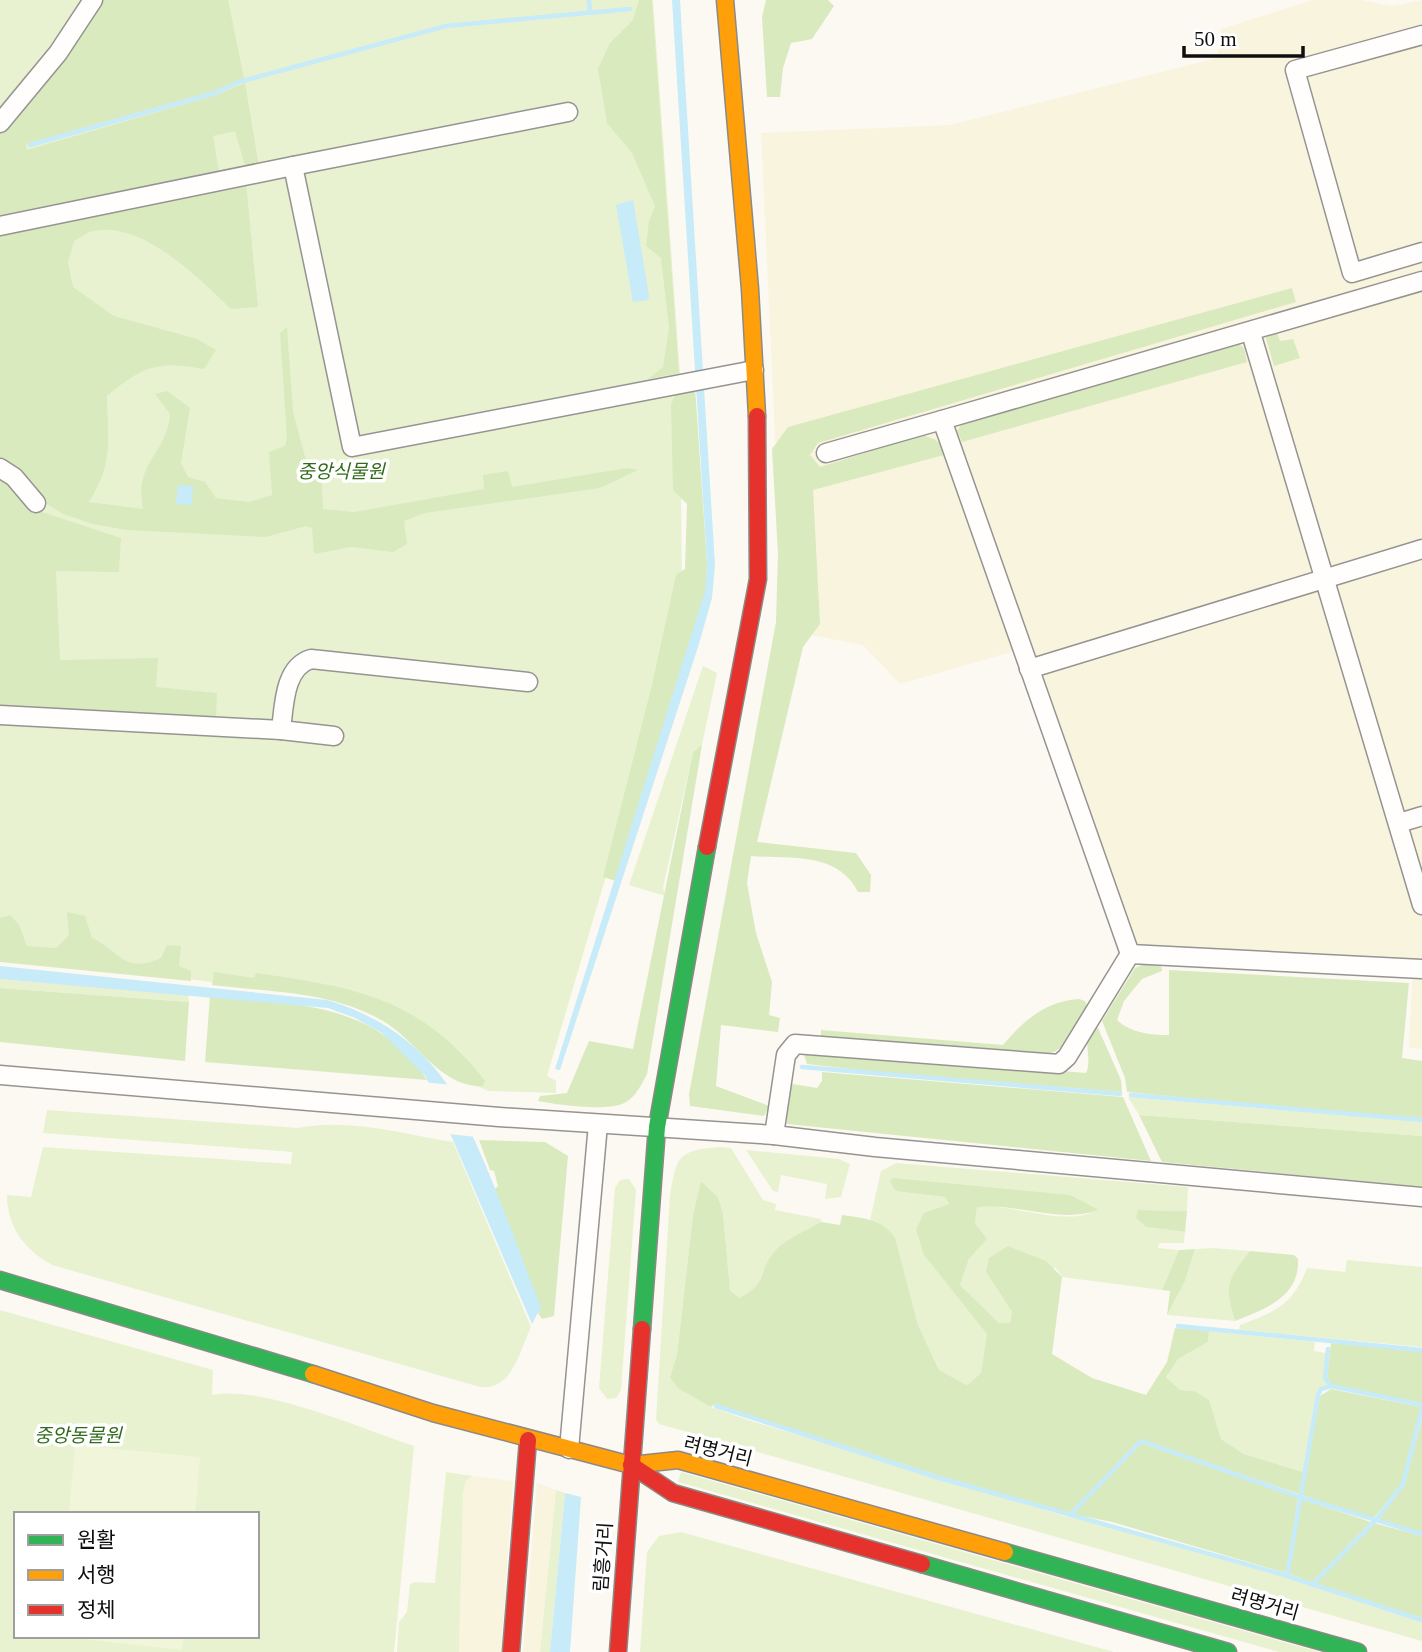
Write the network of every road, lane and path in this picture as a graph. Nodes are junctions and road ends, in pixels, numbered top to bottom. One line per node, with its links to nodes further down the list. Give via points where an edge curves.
1 (93, 0): 7 (street, via 58,53)
2 (725, 0): 4 (main road, 림흥거리)
3 (738, 0): 4 (street)
4 (727, 25): 13 (main road, 림흥거리)
5 (1422, 35): 10 (street, via 1295,70 1352,273)
6 (568, 112): 8 (street)
7 (0, 123)
8 (293, 166): 9 (street); 13 (street, via 352,447)
9 (0, 226)
10 (1422, 252)
11 (1422, 281): 12 (street)
12 (1251, 332): 14 (street); 19 (street)
13 (754, 370): 32 (main road, 림흥거리, via 758,579)
14 (942, 419): 15 (street); 20 (street)
15 (826, 453)
16 (0, 468): 17 (street)
17 (36, 503)
18 (1422, 549): 19 (street)
19 (1324, 578): 20 (street); 26 (street)
20 (1029, 670): 28 (street)
21 (528, 682): 23 (street, via 311,659 294,669)
22 (0, 715): 23 (street)
23 (281, 730): 24 (street)
24 (334, 736)
25 (1422, 816): 26 (street)
26 (1399, 823): 27 (street)
27 (1422, 905)
28 (1130, 954): 29 (street); 33 (street, via 1059,1064 795,1045 785,1063)
29 (1422, 970)
30 (0, 1075): 31 (street)
31 (598, 1124): 32 (street); 37 (street)
32 (657, 1127): 33 (street); 38 (main road, 림흥거리)
33 (774, 1135): 34 (street)
34 (1422, 1197)
35 (0, 1280): 36 (main road)
36 (528, 1440): 37 (main road); 39 (main road)
37 (569, 1450): 38 (main road)
38 (631, 1465): 40 (main road, 림흥거리); 41 (main road, via 673,1493); 42 (main road, 려명거리, via 678,1460)
39 (511, 1652)
40 (618, 1652)
41 (1228, 1652)
42 (1358, 1652)

